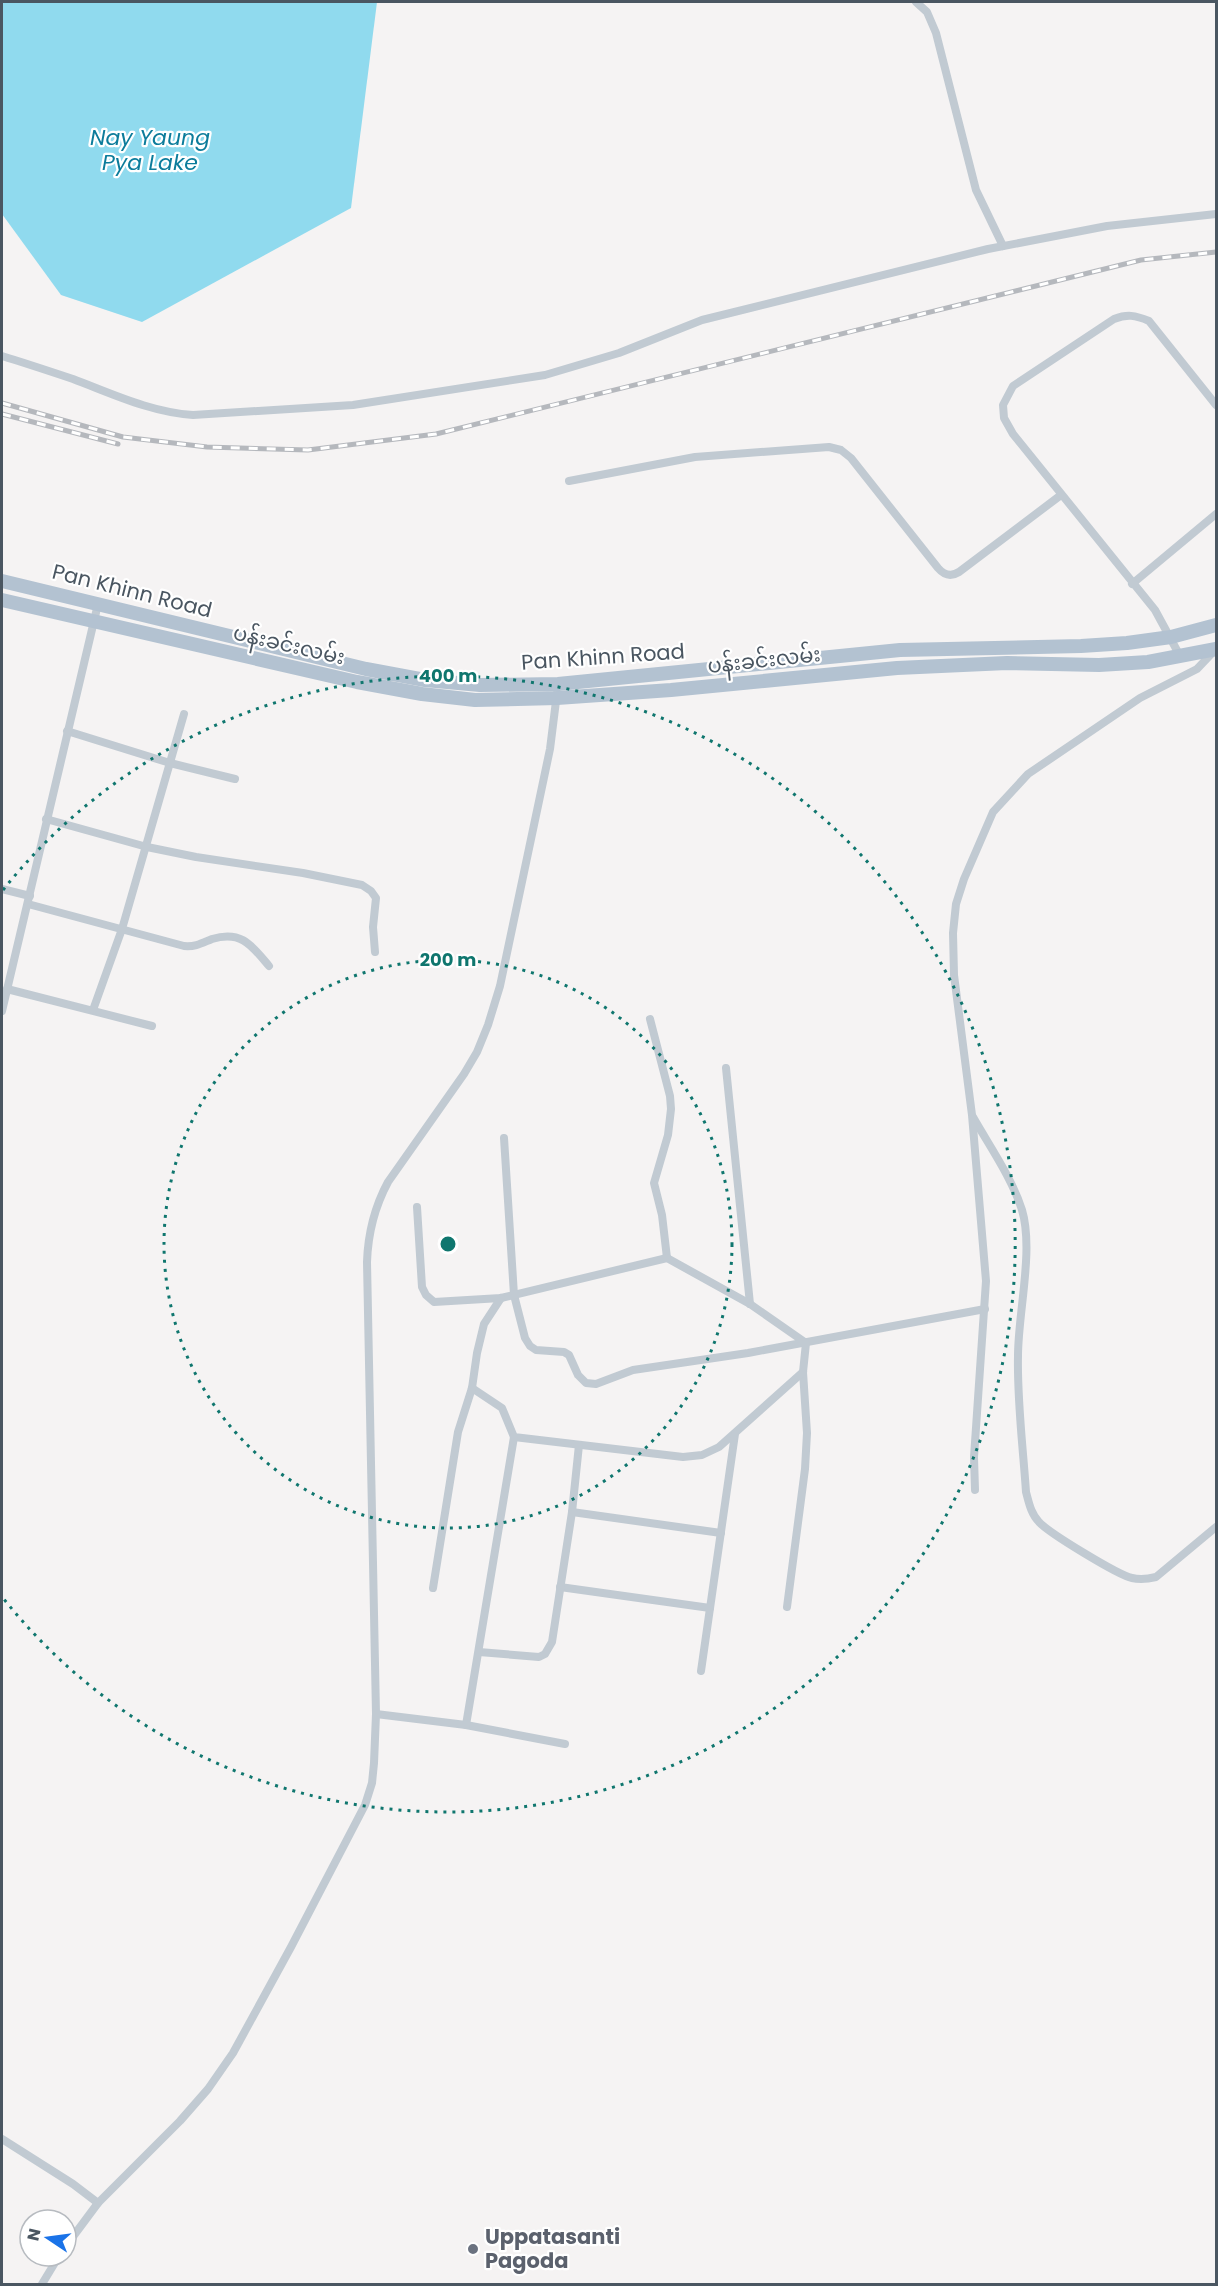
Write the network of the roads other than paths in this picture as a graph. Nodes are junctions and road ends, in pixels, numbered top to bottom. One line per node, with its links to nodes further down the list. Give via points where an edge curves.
1 (916, 2): 3 (street, via 927,12 936,33 976,190)
2 (1216, 214): 3 (street, via 1107,226)
3 (1003, 246): 4 (street, via 702,320 619,353 545,375 352,405 193,416 170,413)
4 (2, 356)
5 (1216, 405): 7 (street, via 1149,321 1135,315 1114,319 1013,386 1002,405 1013,434)
6 (569, 481): 7 (street, via 695,458 830,447 850,458 938,568 949,575 959,572)
7 (1061, 495): 10 (street)
8 (1216, 514): 10 (street)
9 (2, 581): 12 (main road, Pan Khinn Road)
10 (1132, 584): 15 (street, via 1155,610)
11 (2, 600): 13 (main road, ပန်းခင်းလမ်း)
12 (98, 604): 13 (street); 18 (main road, Pan Khinn Road, via 425,680 480,685)
13 (93, 623): 19 (main road, ပန်းခင်းလမ်း, via 422,694 475,700); 21 (street)
14 (1216, 625): 15 (main road, Pan Khinn Road)
15 (1171, 637): 17 (street); 18 (main road, Pan Khinn Road, via 1081,646 900,650)
16 (1216, 649): 17 (main road, ပန်းခင်းလမ်း); 37 (street, via 1197,669 1140,698 1028,774 993,812 964,879 953,933 954,975)
17 (1180, 656): 19 (main road, ပန်းခင်းလမ်း, via 1099,665 1007,663 897,668)
18 (558, 684): 19 (street)
19 (557, 698): 61 (street, via 520,893 488,1024 464,1074 388,1182 370,1228 367,1262)
20 (184, 714): 22 (street)
21 (67, 731): 22 (street); 24 (street)
22 (170, 763): 23 (street); 25 (street)
23 (234, 779)
24 (46, 819): 25 (street); 27 (street)
25 (147, 847): 28 (street); 29 (street, via 362,885 376,898)
26 (2, 889): 27 (street)
27 (29, 900): 28 (street); 31 (street)
28 (122, 929): 30 (street, via 193,947 216,938 239,938 247,941); 32 (street)
29 (375, 952)
30 (269, 966)
31 (7, 989): 32 (street); 33 (street)
32 (93, 1010): 35 (street)
33 (2, 1011)
34 (650, 1018): 40 (street, via 670,1102 669,1135 654,1183 663,1215)
35 (152, 1026)
36 (726, 1068): 43 (street)
37 (972, 1115): 44 (street); 53 (street, via 1022,1211 1025,1253 1018,1392 1030,1508 1040,1523 1113,1571 1132,1578 1156,1577)
38 (504, 1138): 41 (street)
39 (417, 1207): 42 (street, via 422,1287 426,1295 434,1302)
40 (667, 1258): 41 (street); 43 (street)
41 (514, 1295): 42 (street); 45 (street, via 530,1346 569,1355 578,1375 590,1384 633,1370)
42 (501, 1298): 47 (street, via 484,1324)
43 (750, 1304): 45 (street)
44 (985, 1309): 45 (street); 51 (street)
45 (806, 1343): 46 (street)
46 (803, 1372): 48 (street); 57 (street, via 807,1433)
47 (472, 1388): 49 (street, via 502,1408); 56 (street, via 458,1432)
48 (735, 1434): 50 (street, via 702,1455 683,1457); 54 (street)
49 (514, 1437): 50 (street); 59 (street)
50 (579, 1445): 52 (street)
51 (975, 1490)
52 (572, 1512): 54 (street); 55 (street)
53 (1216, 1527)
54 (721, 1533): 58 (street)
55 (560, 1587): 58 (street); 59 (street, via 552,1642 545,1654 539,1657)
56 (433, 1588)
57 (787, 1607)
58 (710, 1608): 60 (street)
59 (479, 1652): 62 (street)
60 (701, 1671)
61 (376, 1714): 62 (street); 65 (street, via 372,1783 365,1805 233,2053 180,2121)
62 (466, 1725): 63 (street)
63 (565, 1744)
64 (2, 2139): 65 (street)
65 (98, 2203): 66 (street)
66 (78, 2230)
67 (52, 2268): 68 (street)
68 (42, 2284)

